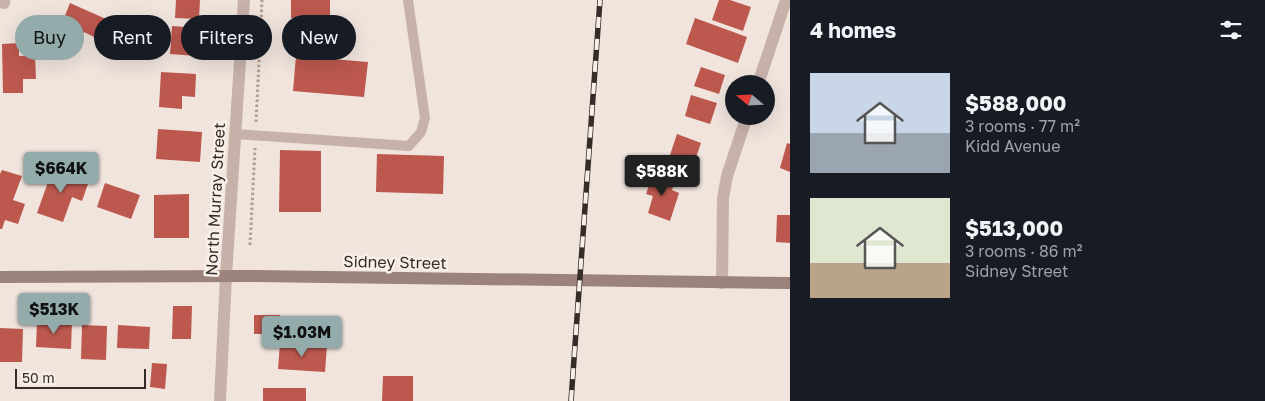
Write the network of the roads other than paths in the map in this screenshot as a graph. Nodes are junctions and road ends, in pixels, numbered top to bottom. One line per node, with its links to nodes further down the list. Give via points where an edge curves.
1 (244, 0): 6 (street, North Murray Street)
2 (408, 0): 6 (lane, via 426,118 409,146)
3 (786, 0): 4 (street)
4 (761, 75)
5 (744, 125): 9 (street, via 723,198)
6 (235, 134): 7 (street, North Murray Street)
7 (226, 276): 8 (main road, Sidney Street); 9 (main road, Sidney Street); 11 (street, North Murray Street)
8 (0, 278)
9 (722, 283): 10 (main road, Sidney Street)
10 (790, 283)
11 (220, 401)

